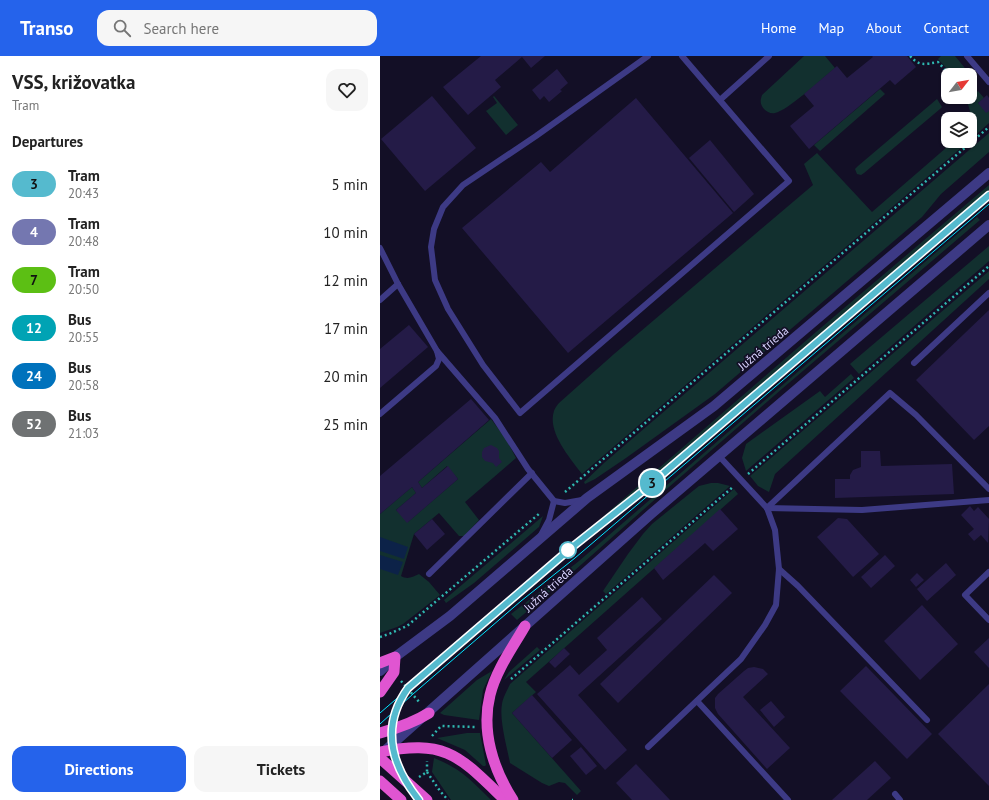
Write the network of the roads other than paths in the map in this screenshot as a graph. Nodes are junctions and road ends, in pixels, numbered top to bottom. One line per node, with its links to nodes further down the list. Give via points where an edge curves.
1 (648, 56): 6 (lane, via 463,185 443,207 434,229 431,247 435,280 448,309 483,365 520,413 789,181)
2 (682, 56): 6 (lane)
3 (769, 56): 6 (lane)
4 (967, 56): 5 (lane)
5 (989, 82)
6 (720, 100)
7 (989, 173): 19 (street, Južná trieda, via 714,406)
8 (989, 225): 16 (street, Južná trieda)
9 (380, 248): 10 (lane)
10 (398, 284): 12 (lane); 13 (lane)
11 (989, 293): 14 (lane)
12 (380, 300)
13 (437, 350): 15 (lane, via 439,360 436,366); 17 (lane, via 495,418)
14 (914, 363)
15 (380, 414)
16 (719, 456): 22 (lane); 28 (street, Južná trieda)
17 (532, 473): 21 (lane); 26 (lane)
18 (989, 489): 22 (lane, via 916,415 890,393)
19 (587, 498): 21 (lane, via 564,503); 23 (street, Južná trieda)
20 (989, 500): 22 (lane, via 862,510)
21 (554, 501): 23 (lane)
22 (767, 508): 24 (lane, via 774,530)
23 (539, 539): 29 (street, Južná trieda, via 450,616)
24 (779, 569): 33 (lane, via 776,605 765,625 741,659); 35 (lane)
25 (989, 572): 27 (lane, via 965,595)
26 (429, 574)
27 (989, 620)
28 (525, 626): 34 (street, Južná trieda); 44 (highway, via 497,677 490,694 488,711 490,749 496,769)
29 (395, 657): 30 (highway); 31 (street, Južná trieda); 32 (highway, via 394,672)
30 (380, 663)
31 (380, 671)
32 (380, 692)
33 (697, 701): 37 (lane); 45 (lane)
34 (428, 712): 36 (highway, via 418,720); 38 (street, Južná trieda)
35 (928, 720)
36 (380, 733)
37 (648, 747)
38 (381, 754): 42 (highway, bridge); 43 (highway, via 416,747 446,751 468,765)
39 (380, 781): 41 (highway, bridge)
40 (894, 794): 46 (lane)
41 (402, 800)
42 (427, 800)
43 (505, 800)
44 (513, 800)
45 (788, 800)
46 (900, 800)

